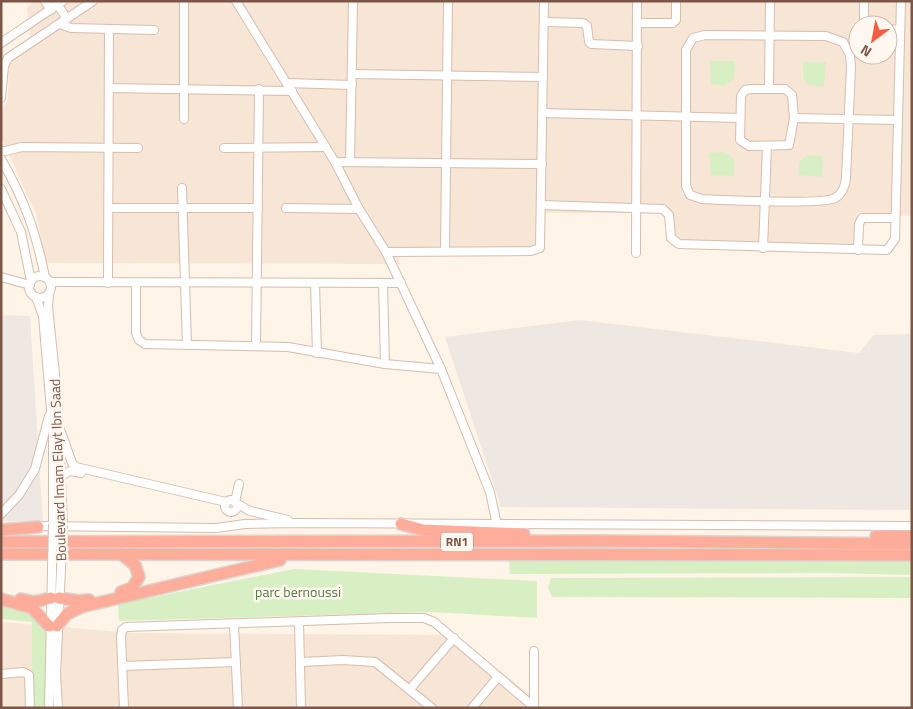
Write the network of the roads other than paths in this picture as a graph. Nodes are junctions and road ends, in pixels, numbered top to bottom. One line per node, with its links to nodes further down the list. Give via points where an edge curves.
1 (45, 1): 14 (street)
2 (93, 1): 16 (street)
3 (184, 1): 34 (street)
4 (236, 1): 30 (street)
5 (353, 1): 26 (street)
6 (448, 1): 27 (street)
7 (544, 1): 17 (street)
8 (637, 1): 18 (street)
9 (676, 1): 18 (street, via 675,22)
10 (770, 1): 23 (street)
11 (864, 1): 15 (street)
12 (901, 1): 22 (street)
13 (59, 2): 14 (street); 16 (street)
14 (51, 10): 24 (street)
15 (864, 15)
16 (67, 19): 19 (street)
17 (544, 22): 25 (street, via 583,23 587,26 591,44); 28 (street)
18 (638, 23): 25 (street)
19 (60, 24): 20 (street, via 71,28); 35 (street, via 8,58 4,66)
20 (109, 29): 21 (street); 31 (street)
21 (154, 30)
22 (900, 30): 43 (street)
23 (769, 36): 32 (street); 38 (street, via 705,35 689,42); 42 (street, via 826,36 843,42 850,55 851,67)
24 (1, 43)
25 (638, 46): 37 (street)
26 (352, 74): 27 (street); 29 (street)
27 (447, 75): 28 (street); 54 (street)
28 (543, 77): 36 (street)
29 (352, 85): 30 (street); 53 (street)
30 (290, 87): 33 (street); 45 (street)
31 (109, 88): 34 (street); 46 (street)
32 (769, 88): 39 (street, via 744,92); 40 (street, via 785,89 791,93)
33 (259, 89): 34 (street); 49 (street)
34 (182, 90): 41 (street)
35 (1, 98)
36 (543, 113): 37 (street); 55 (street)
37 (635, 115): 38 (street); 64 (street)
38 (684, 116): 39 (street); 58 (street, via 686,186 690,195 702,200)
39 (740, 118): 44 (street, via 739,138 742,142 749,146)
40 (794, 118): 42 (street); 44 (street, via 790,143 787,146)
41 (184, 120)
42 (849, 120): 43 (street); 58 (street, via 845,185 838,196 821,201)
43 (897, 120): 66 (street)
44 (767, 146): 58 (street)
45 (326, 147): 49 (street); 52 (street)
46 (108, 148): 47 (street); 50 (street, via 22,147); 60 (street)
47 (138, 148)
48 (224, 148): 49 (street)
49 (260, 148): 62 (street)
50 (1, 152)
51 (1, 159): 73 (street, via 32,221)
52 (335, 162): 53 (street); 65 (street)
53 (350, 162): 54 (street)
54 (446, 163): 55 (street); 68 (street)
55 (542, 164): 59 (street)
56 (182, 188): 61 (street)
57 (1, 189): 74 (street, via 21,232)
58 (764, 200): 67 (street)
59 (542, 205): 64 (street); 68 (street, via 539,250)
60 (109, 208): 61 (street); 75 (street)
61 (183, 208): 62 (street); 77 (street)
62 (258, 208): 78 (street)
63 (286, 208): 65 (street)
64 (635, 208): 67 (street, via 667,211 671,238 676,244); 71 (street)
65 (359, 209): 70 (street)
66 (895, 218): 69 (street, via 890,248); 69 (street, via 862,218)
67 (763, 248): 69 (street)
68 (445, 250): 70 (street)
69 (858, 250)
70 (386, 252): 81 (street)
71 (636, 253)
72 (1, 277): 74 (street)
73 (47, 280): 74 (street, via 37,277); 75 (street); 82 (street)
74 (30, 283): 83 (street, via 30,292)
75 (108, 283): 76 (street)
76 (136, 283): 77 (street); 84 (street, via 136,333 139,340 150,345)
77 (185, 283): 78 (street); 84 (street)
78 (256, 283): 79 (street); 85 (street)
79 (315, 283): 80 (street); 86 (street)
80 (383, 283): 81 (street); 87 (street)
81 (401, 283): 88 (street)
82 (49, 293): 83 (street, via 43,298); 90 (street, Boulevard Imam Elayt Ibn Saad)
83 (36, 297): 89 (street, Boulevard Imam Elayt Ibn Saad, via 43,316)
84 (187, 345): 85 (street)
85 (256, 346): 86 (street)
86 (317, 353): 87 (street)
87 (385, 364): 88 (street)
88 (441, 369): 97 (street, via 490,492)
89 (51, 412): 94 (street, via 35,468 19,495); 115 (street, Boulevard Imam Elayt Ibn Saad, bridge)
90 (59, 428): 91 (street, Boulevard Imam Elayt Ibn Saad); 93 (street, via 76,467)
91 (60, 477): 93 (street, via 66,472 74,472); 115 (street, Boulevard Imam Elayt Ibn Saad, bridge, via 63,525 61,569)
92 (237, 484): 93 (street)
93 (231, 505): 95 (street, via 244,513); 101 (street)
94 (2, 513)
95 (297, 523): 96 (street); 101 (street)
96 (401, 524): 97 (street); 104 (highway, via 423,530 548,535)
97 (498, 525): 100 (street)
98 (1, 526): 99 (street)
99 (38, 526): 101 (street); 102 (highway)
100 (912, 526)
101 (222, 527)
102 (1, 530)
103 (912, 536): 106 (highway, via 839,537)
104 (598, 541): 105 (highway, RN1); 106 (highway, RN1)
105 (1, 542)
106 (828, 544): 107 (highway, RN1)
107 (912, 544)
108 (1, 554): 109 (highway, RN1)
109 (23, 554): 110 (highway, RN1); 113 (highway)
110 (121, 554): 111 (highway, RN1); 115 (highway, via 138,571 139,577 132,588 83,601)
111 (344, 555): 112 (highway, RN1); 119 (highway, via 270,562 81,607)
112 (912, 555)
113 (1, 559)
114 (1, 594): 115 (highway, via 34,602)
115 (55, 598): 119 (street, Boulevard Imam Elayt Ibn Saad)
116 (1, 599): 119 (highway, via 32,608)
117 (299, 622): 118 (street); 120 (street, via 424,618); 123 (street)
118 (234, 624): 122 (street); 124 (street, via 126,627 121,633)
119 (53, 626): 130 (street, Boulevard Imam Elayt Ibn Saad); 131 (street, Boulevard Imam Elayt Ibn Saad)
120 (454, 638): 126 (street); 127 (street)
121 (534, 650): 128 (street)
122 (236, 662): 124 (street); 133 (street)
123 (301, 662): 127 (street, via 375,662); 134 (street)
124 (123, 666): 132 (street)
125 (1, 674): 129 (street, via 23,672 29,675)
126 (498, 676): 128 (street); 136 (street)
127 (410, 689): 135 (street)
128 (534, 707)
129 (30, 708)
130 (49, 708)
131 (58, 708)
132 (124, 708)
133 (238, 708)
134 (301, 708)
135 (432, 708)
136 (472, 708)

